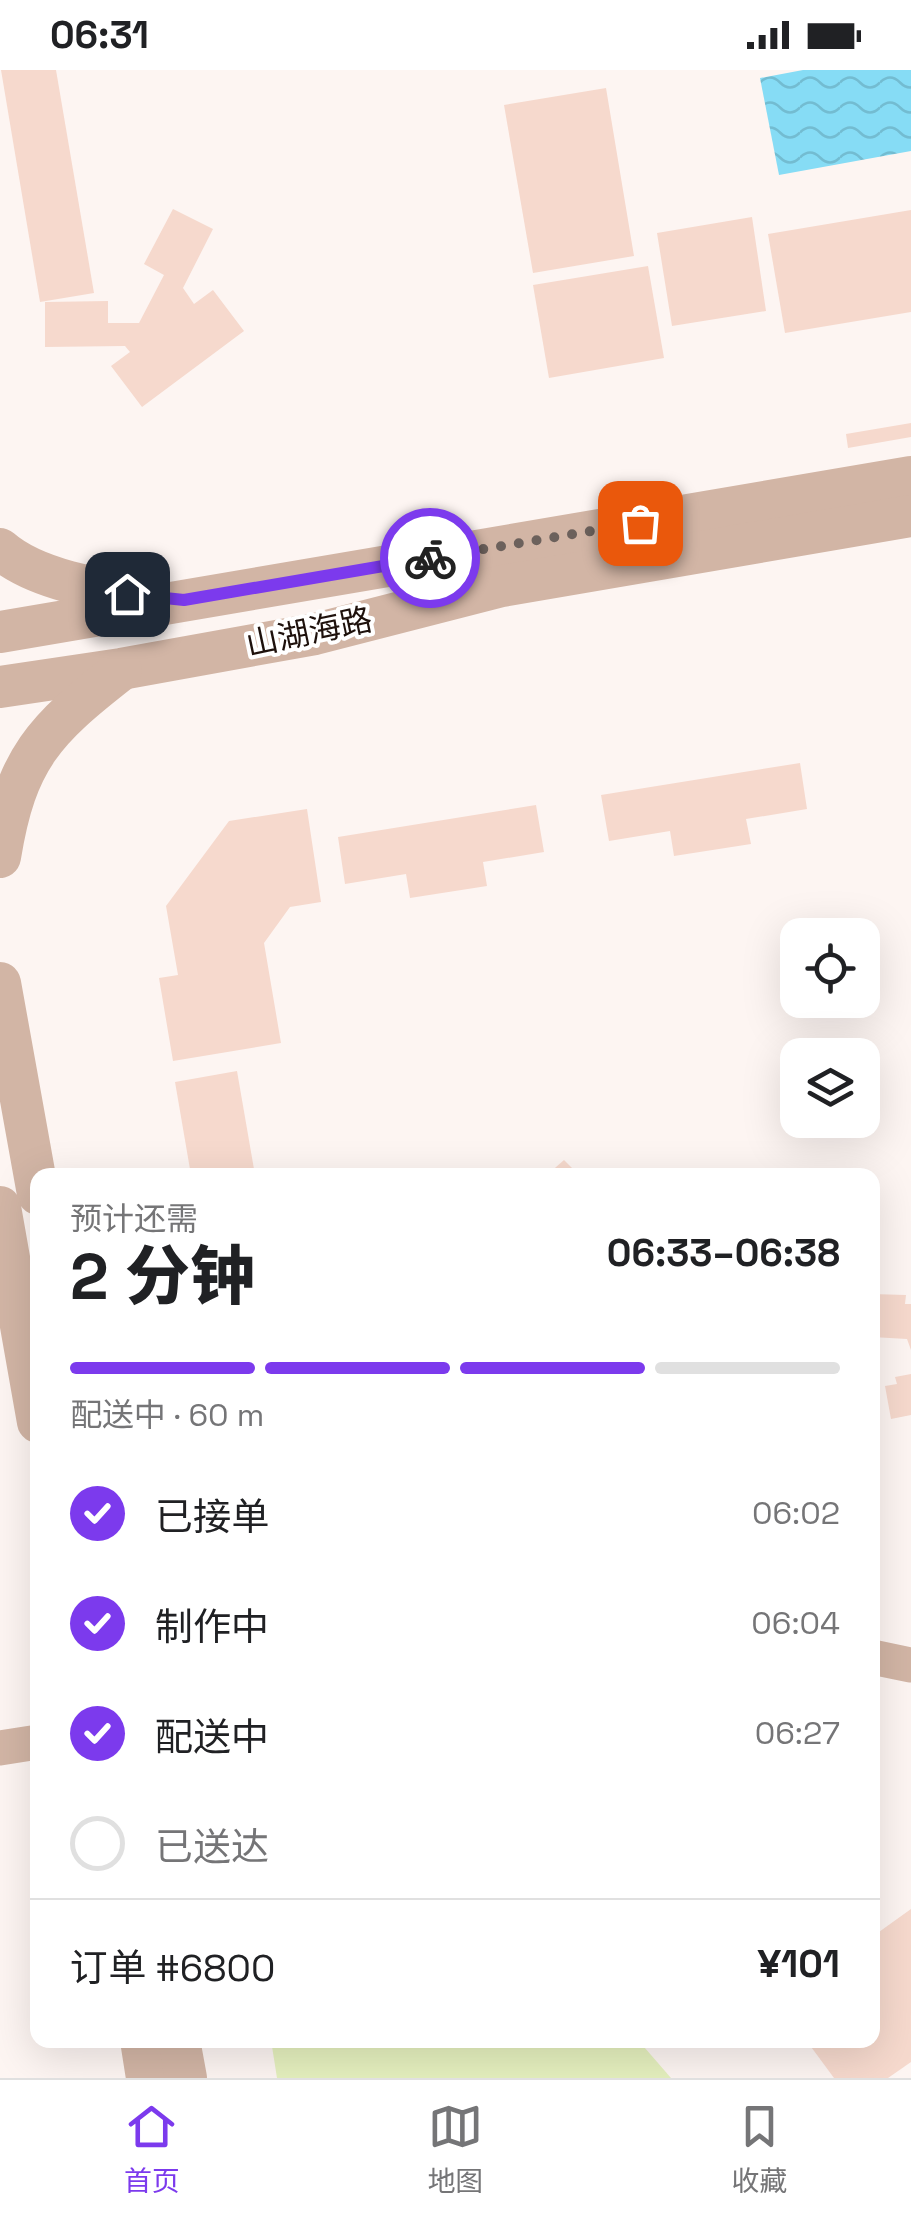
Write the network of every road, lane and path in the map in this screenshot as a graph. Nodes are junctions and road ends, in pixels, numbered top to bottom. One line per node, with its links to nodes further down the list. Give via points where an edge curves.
1 (911, 478): 4 (street, 山湖海路)
2 (911, 516): 6 (street, 山湖海路, via 502,586 315,634)
3 (0, 549): 4 (street, via 98,590)
4 (184, 600): 5 (street, 山湖海路)
5 (0, 632)
6 (121, 670): 7 (street, 山湖海路); 8 (street, via 36,747 6,818)
7 (0, 687)
8 (0, 857)
9 (0, 983): 10 (street)
10 (33, 1168)
11 (0, 1207): 12 (street)
12 (30, 1377)
13 (880, 1659): 14 (street)
14 (911, 1665)
15 (30, 1743): 16 (street)
16 (0, 1748)
17 (142, 2048): 19 (street)
18 (180, 2048): 20 (street)
19 (147, 2078)
20 (186, 2078)

